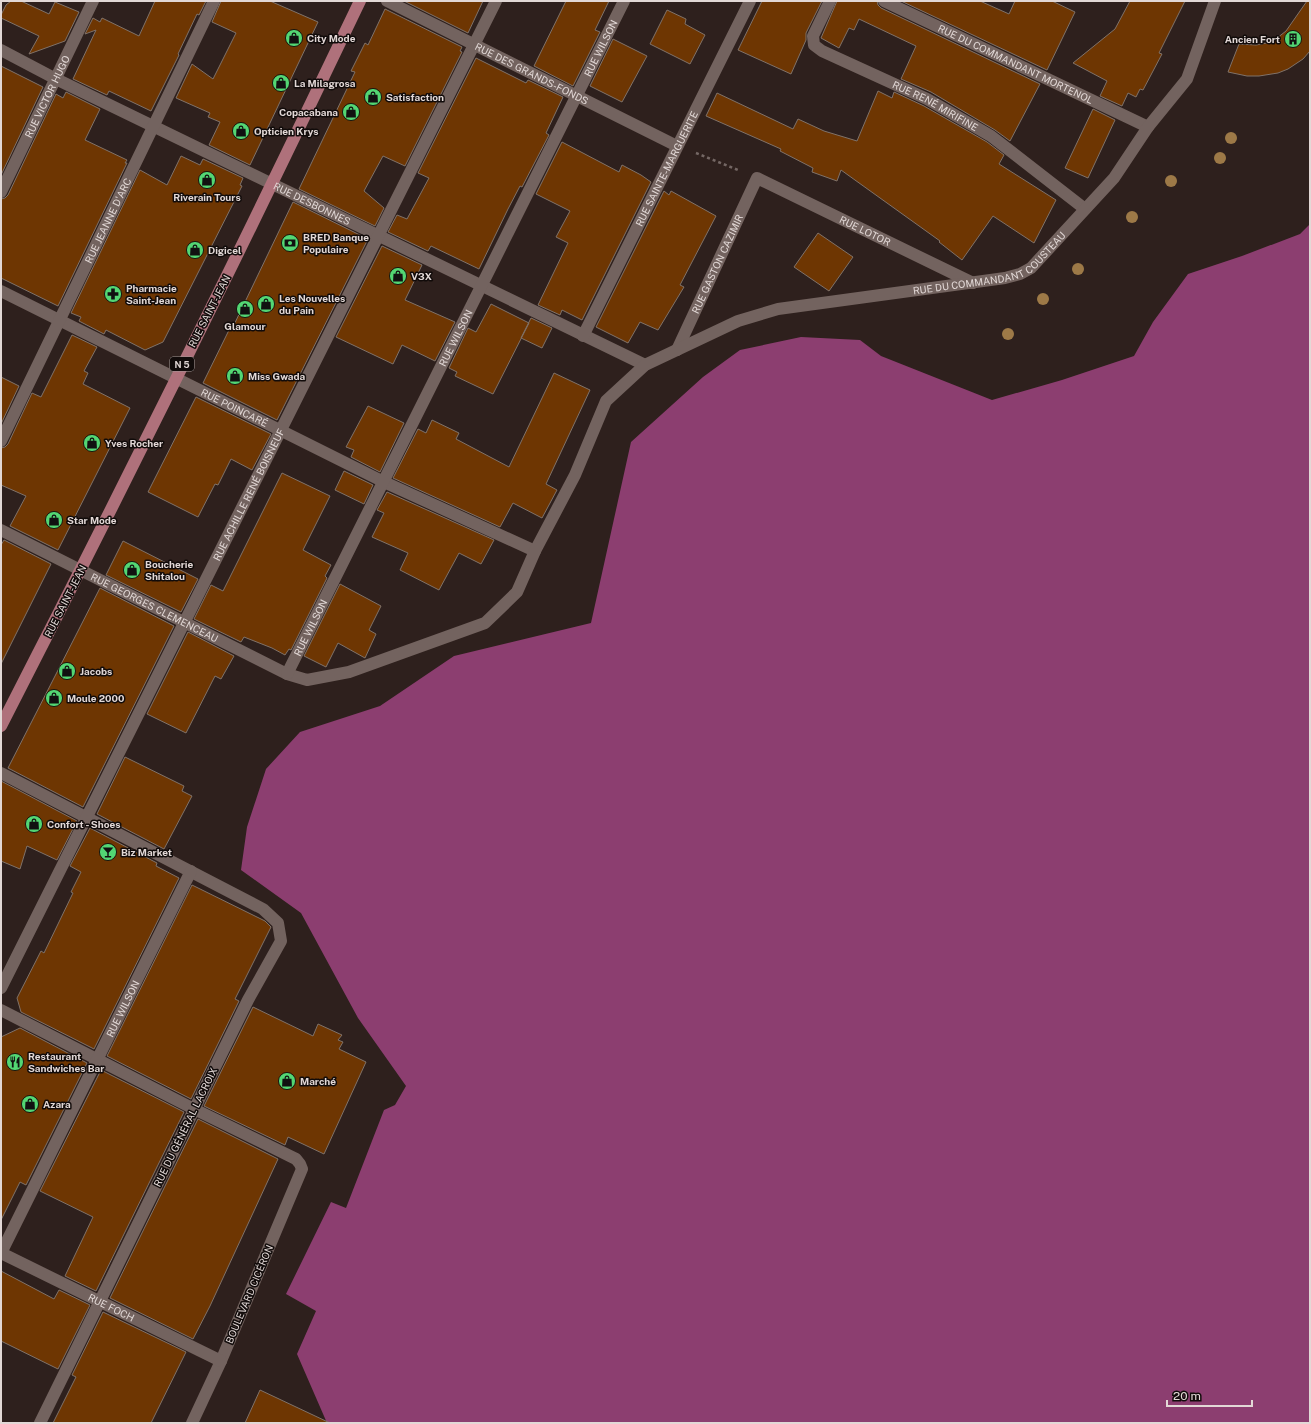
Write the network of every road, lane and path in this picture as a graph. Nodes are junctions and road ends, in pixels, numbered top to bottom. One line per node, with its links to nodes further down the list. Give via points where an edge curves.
1 (93, 1): 13 (street, RUE VICTOR HUGO)
2 (214, 1): 15 (street, RUE JEANNE D'ARC)
3 (360, 1): 19 (main road, RUE SAINT-JEAN / N 5)
4 (387, 1): 11 (street, RUE DES GRANDS-FONDS)
5 (496, 1): 11 (street, RUE ACHILLE RENÉ BOISNEUF)
6 (624, 1): 14 (street, RUE WILSON)
7 (750, 1): 17 (street, RUE SAINTE-MARGUERITE)
8 (830, 1): 21 (street, RUE RENÉ MIRIFINE, via 813,36 814,45 927,99 991,136)
9 (884, 1): 16 (street, RUE DU COMMANDANT MORTENOL)
10 (1215, 1): 16 (street, RUE DU COMMANDANT COUSTEAU, via 1187,79)
11 (474, 44): 14 (street, RUE DES GRANDS-FONDS); 22 (street, RUE ACHILLE RENÉ BOISNEUF)
12 (1, 50): 13 (street, RUE DESBONNES)
13 (56, 80): 15 (street, RUE DESBONNES); 20 (street, RUE VICTOR HUGO)
14 (577, 95): 17 (street, RUE DES GRANDS-FONDS); 24 (street, RUE WILSON)
15 (153, 126): 19 (street, RUE DESBONNES); 26 (street, RUE JEANNE D'ARC)
16 (1148, 127): 21 (street, RUE DU COMMANDANT COUSTEAU, via 1114,178)
17 (678, 146): 18 (path); 27 (street, RUE SAINTE-MARGUERITE)
18 (757, 178): 23 (street, RUE LOTOR); 28 (street, RUE GASTON CAZIMIR)
19 (272, 185): 22 (street, RUE DESBONNES); 30 (main road, RUE SAINT-JEAN / N 5)
20 (1, 192)
21 (1085, 209): 23 (street, RUE DU COMMANDANT COUSTEAU, via 1032,268 1005,278)
22 (378, 236): 24 (street, RUE DESBONNES); 31 (street, RUE ACHILLE RENÉ BOISNEUF)
23 (973, 283): 28 (street, RUE DU COMMANDANT COUSTEAU, via 778,309 738,321)
24 (481, 286): 27 (street, RUE DESBONNES); 33 (street, RUE WILSON)
25 (1, 291): 26 (street, RUE POINCARÉ)
26 (59, 320): 30 (street, RUE POINCARÉ); 32 (street, RUE JEANNE D'ARC)
27 (583, 336): 29 (street, RUE DESBONNES)
28 (677, 350): 29 (street, RUE DU COMMANDANT COUSTEAU)
29 (645, 365): 35 (street, RUE DU COMMANDANT COUSTEAU, via 606,401 575,475)
30 (176, 378): 31 (street, RUE POINCARÉ); 36 (main road, RUE SAINT-JEAN / N 5)
31 (281, 430): 33 (street, RUE POINCARÉ); 37 (street, RUE ACHILLE RENÉ BOISNEUF)
32 (1, 441)
33 (384, 482): 35 (street, RUE POINCARÉ); 38 (street, RUE WILSON)
34 (1, 530): 36 (street, RUE GEORGES CLEMENCEAU)
35 (534, 551): 38 (street, RUE GEORGES CLEMENCEAU, via 517,592 485,623 349,672 307,680)
36 (81, 570): 37 (street, RUE GEORGES CLEMENCEAU); 39 (main road, RUE SAINT-JEAN / N 5)
37 (185, 623): 38 (street, RUE GEORGES CLEMENCEAU); 41 (street, RUE ACHILLE RENÉ BOISNEUF)
38 (287, 674)
39 (1, 726)
40 (1, 773): 41 (street, RUE DU GÉNÉRAL LACROIX)
41 (87, 817): 42 (street, RUE DU GÉNÉRAL LACROIX); 43 (street, RUE ACHILLE RENÉ BOISNEUF)
42 (191, 871): 45 (street, RUE WILSON); 46 (street, RUE DU GÉNÉRAL LACROIX, via 263,908 278,923 281,941 248,1000)
43 (1, 988)
44 (1, 1010): 45 (street)
45 (97, 1060): 46 (street); 47 (street, RUE WILSON)
46 (194, 1109): 48 (street, RUE DU GÉNÉRAL LACROIX); 49 (street, BOULEVARD CICÉRON, via 296,1159 302,1169)
47 (1, 1253): 48 (street, RUE FOCH)
48 (100, 1301): 49 (street, RUE FOCH); 50 (street, RUE DU GÉNÉRAL LACROIX)
49 (221, 1361): 51 (street, BOULEVARD CICÉRON)
50 (40, 1423)
51 (192, 1423)

